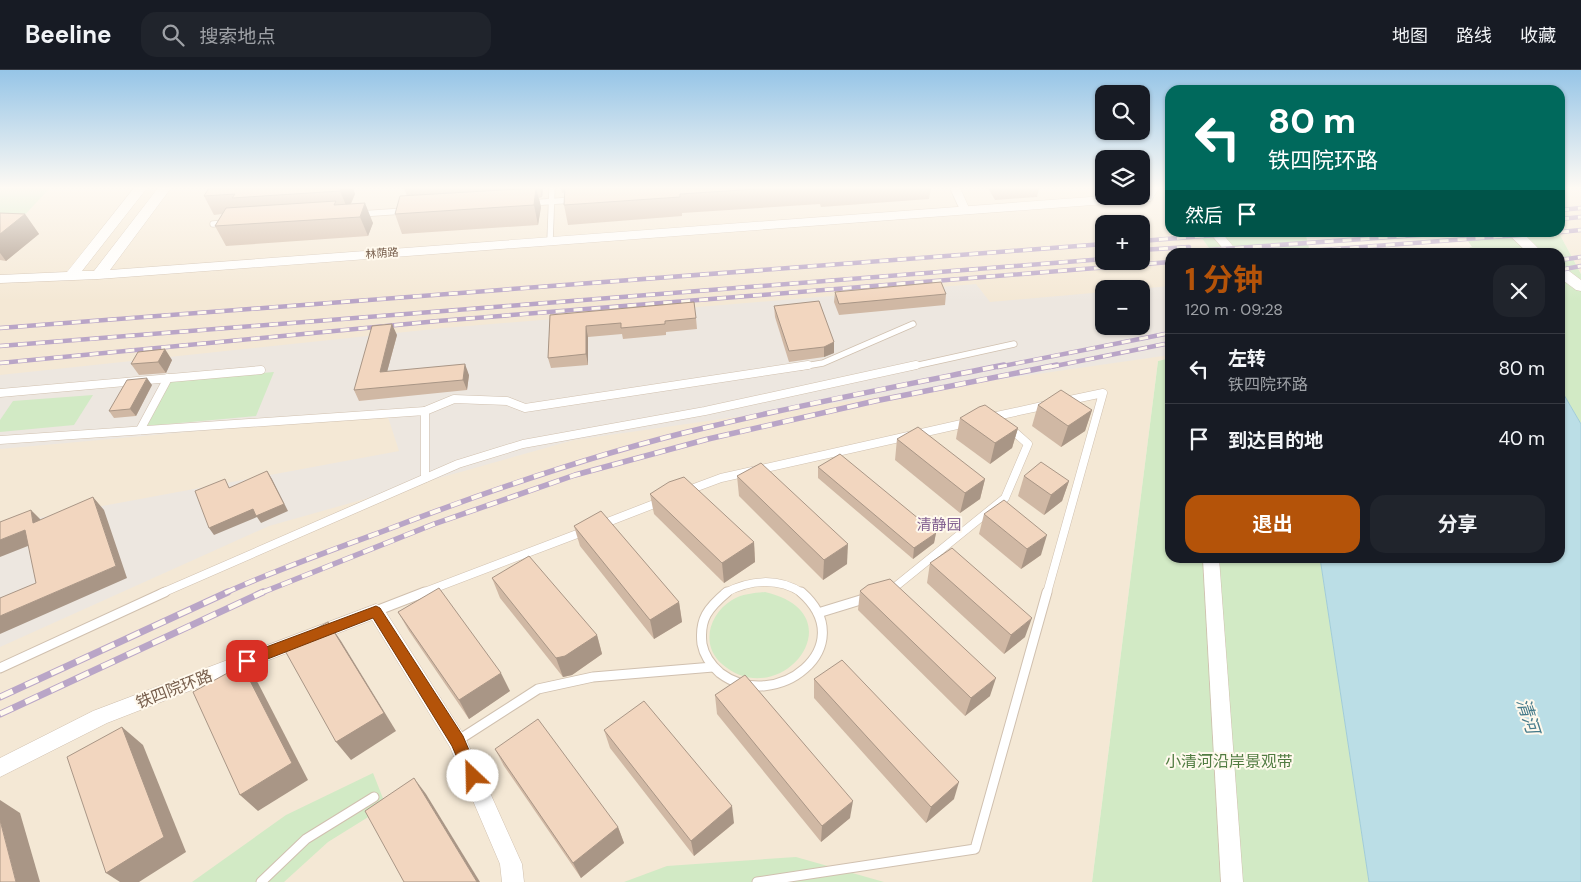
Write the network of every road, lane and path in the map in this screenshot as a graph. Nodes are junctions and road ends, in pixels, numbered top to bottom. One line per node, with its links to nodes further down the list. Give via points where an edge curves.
1 (111, 226): 12 (street)
2 (135, 226): 10 (street)
3 (551, 226): 7 (lane)
4 (752, 226): 7 (street, 林荫路)
5 (1218, 237): 8 (street)
6 (1518, 237): 9 (street)
7 (550, 241): 10 (street, 林荫路)
8 (1228, 248)
9 (1531, 248)
10 (98, 274): 12 (street, 林荫路)
11 (1565, 275): 14 (street)
12 (71, 276): 13 (street, 林荫路)
13 (0, 279)
14 (1581, 287)
15 (913, 324): 20 (lane, via 823,363 525,408 507,401 454,399)
16 (1014, 344): 26 (lane, via 705,411 523,444)
17 (261, 370): 18 (lane)
18 (168, 378): 19 (lane); 24 (lane)
19 (0, 393)
20 (425, 411): 24 (lane); 26 (lane)
21 (996, 417): 22 (lane); 30 (lane, via 1028,444 1005,498 892,590); 41 (lane, via 1103,393 975,849)
22 (987, 419)
23 (977, 421): 27 (lane, via 722,478)
24 (140, 430): 25 (lane)
25 (0, 440)
26 (424, 478): 35 (lane)
27 (676, 495)
28 (667, 499): 32 (lane)
29 (1211, 563): 42 (street)
30 (882, 593)
31 (873, 596): 33 (lane)
32 (376, 611): 36 (street); 37 (street, 铁四院环路, via 100,717)
33 (818, 612): 34 (lane, via 823,630 820,648 810,665 794,678 773,685 751,686 729,679); 34 (lane, via 807,598 776,582 757,581 723,593 710,605 702,620 699,636 703,653)
34 (713, 667): 36 (lane, via 594,677 538,689)
35 (0, 668)
36 (457, 741): 40 (street, via 511,864)
37 (0, 768)
38 (374, 798): 39 (lane, via 306,839)
39 (261, 882)
40 (513, 882)
41 (757, 882)
42 (1232, 882)

